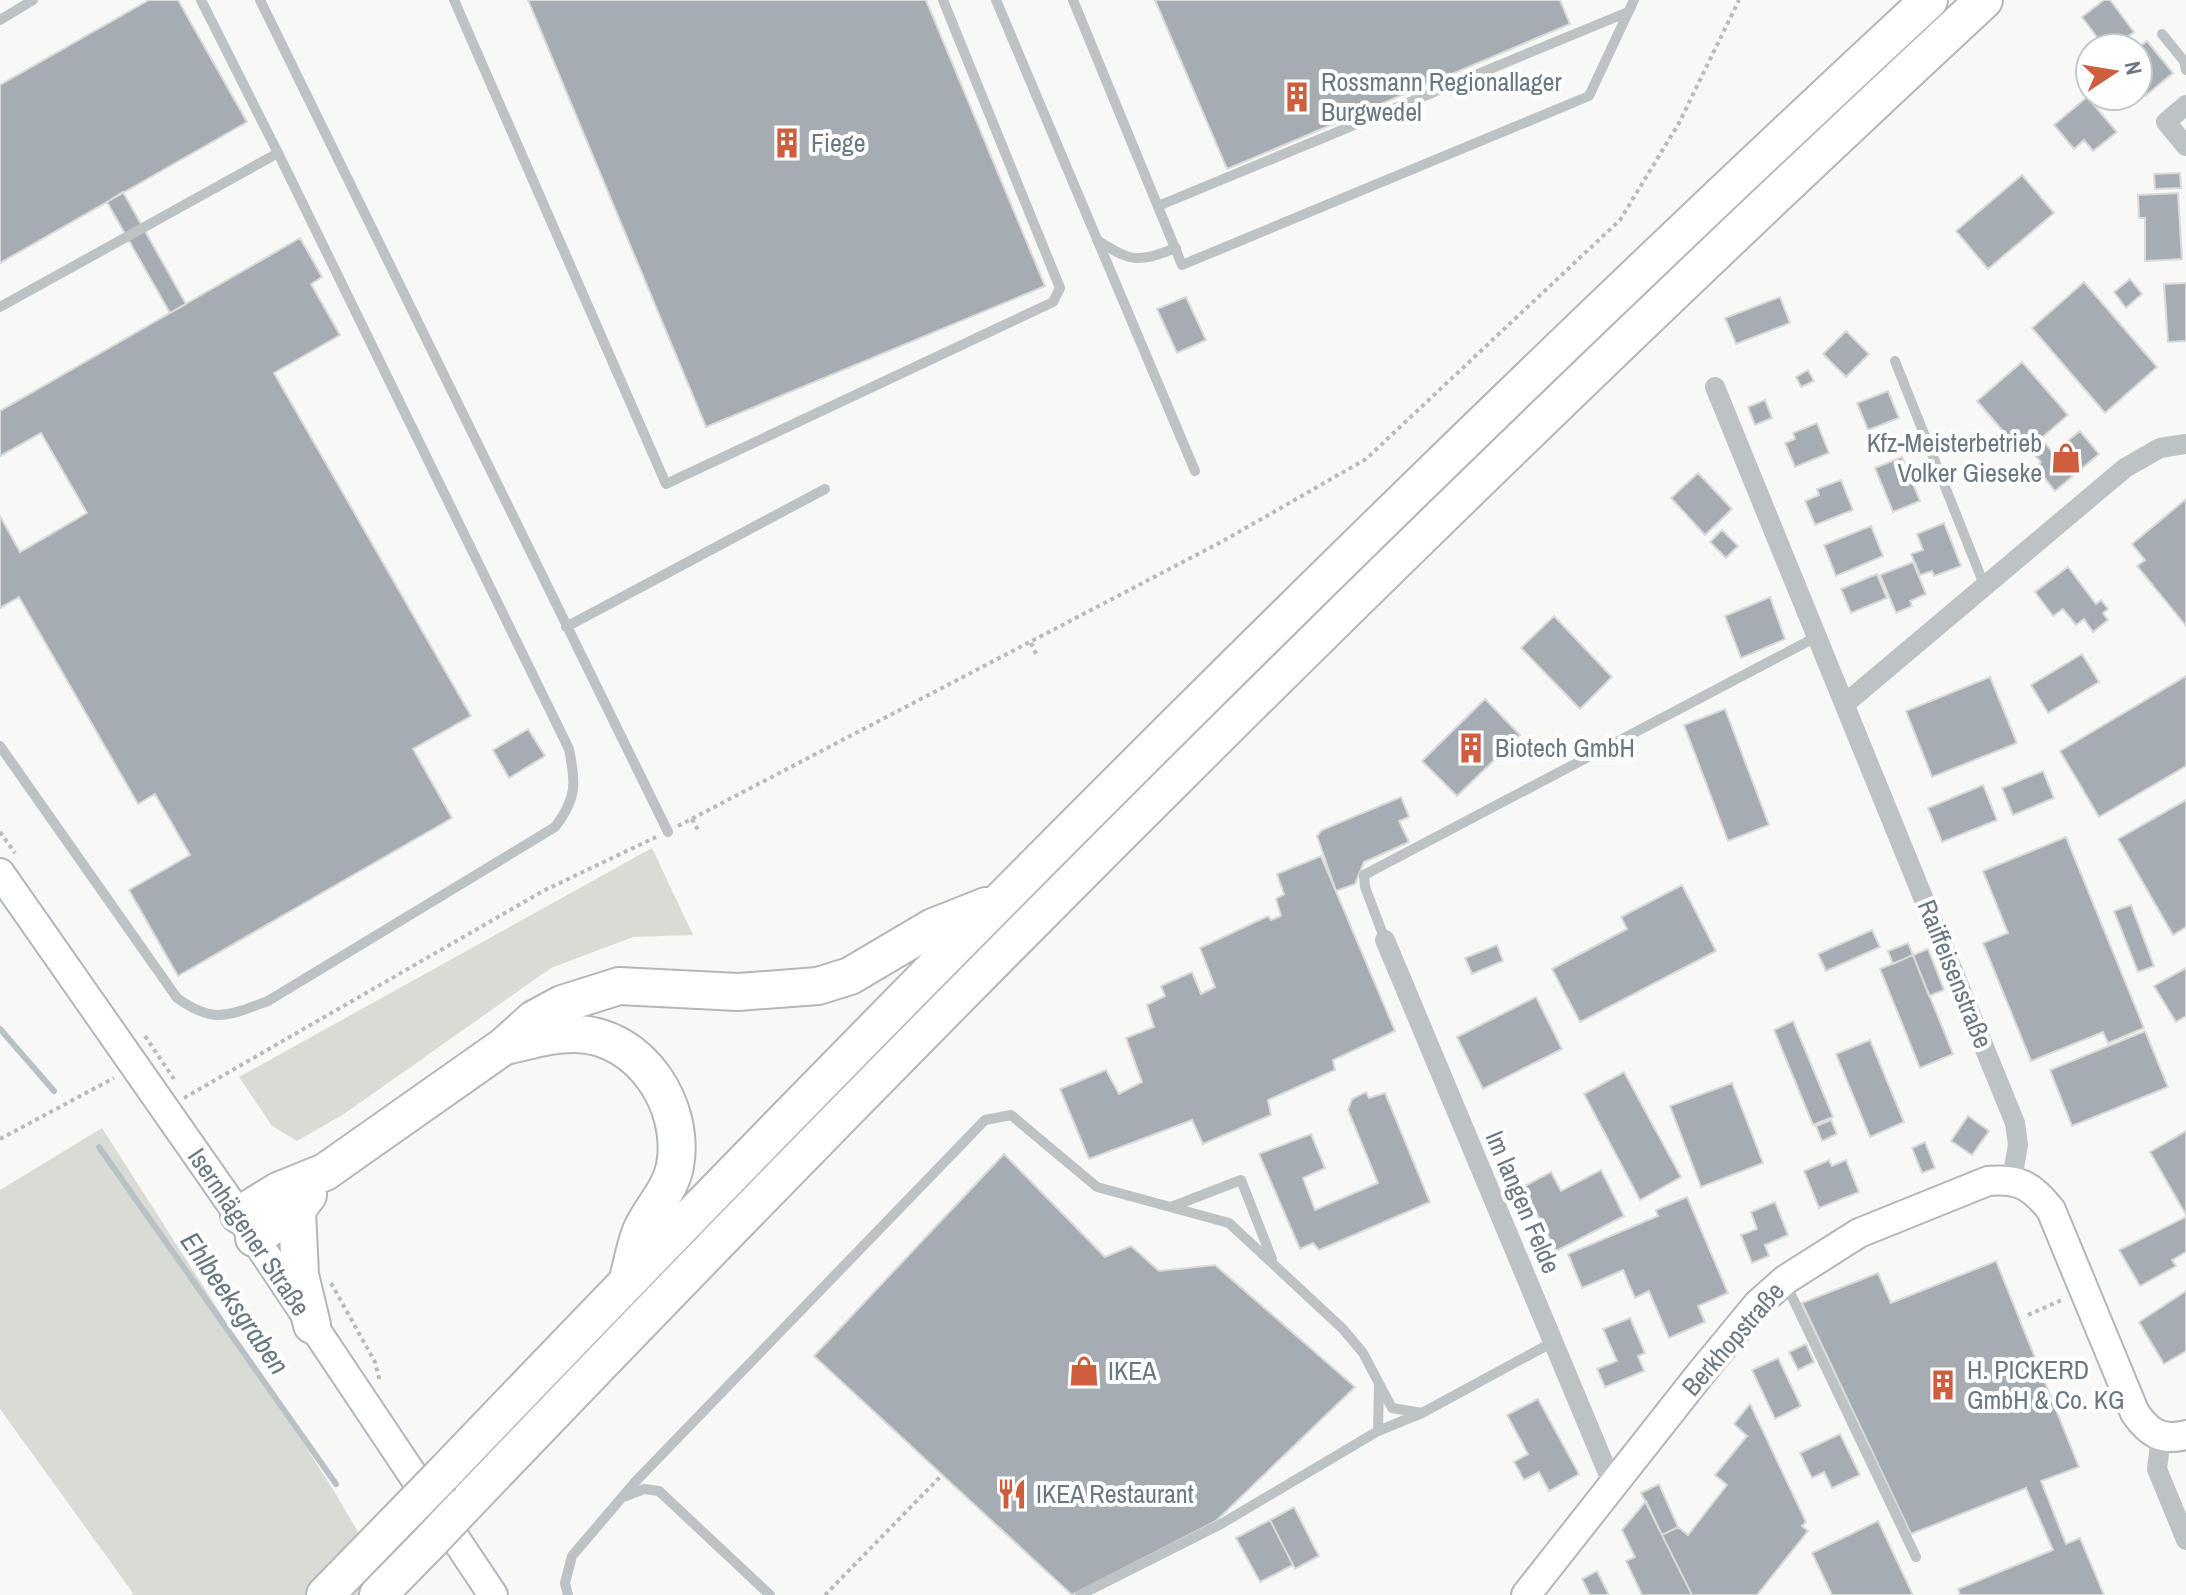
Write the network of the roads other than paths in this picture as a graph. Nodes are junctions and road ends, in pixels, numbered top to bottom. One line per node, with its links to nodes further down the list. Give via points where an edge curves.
1 (33, 0): 12 (lane)
2 (201, 0): 17 (lane)
3 (260, 0): 28 (lane)
4 (454, 0): 5 (lane, via 666,484 1053,302 1060,288)
5 (943, 0)
6 (996, 0): 19 (lane)
7 (1073, 0): 18 (lane)
8 (1634, 0): 11 (lane)
9 (1929, 0): 34 (highway, via 1472,435)
10 (1984, 0): 56 (highway, bridge, via 1509,449 1148,804)
11 (1628, 12): 18 (lane); 20 (lane, via 1589,96 1182,265)
12 (0, 20)
13 (2162, 34): 14 (lane)
14 (2186, 70)
15 (2186, 105): 16 (street, via 2166,122)
16 (2186, 146)
17 (278, 153): 21 (lane); 31 (lane, via 569,749 575,775 572,805 555,827 268,1001 229,1015 201,1015 177,998)
18 (1158, 206): 20 (lane)
19 (1095, 239): 20 (lane, via 1129,259 1143,260); 25 (lane)
20 (1176, 248)
21 (0, 307)
22 (1895, 361): 27 (lane)
23 (1715, 387): 29 (street, Raiffeisenstraße)
24 (2186, 444): 27 (street, via 2160,448 2125,468)
25 (1195, 471)
26 (825, 489): 28 (lane)
27 (1985, 587): 30 (street)
28 (566, 627): 32 (lane)
29 (1818, 636): 30 (street, Raiffeisenstraße); 35 (lane, via 1364,875)
30 (1846, 703): 38 (street, Raiffeisenstraße, via 2015,1123 2018,1145)
31 (0, 746)
32 (668, 832)
33 (9, 865): 41 (main road, Isernhägener Straße, via 136,1067 173,1104)
34 (999, 901): 36 (highway, via 933,927 850,976 818,986 738,992 619,986 562,1004 534,1019); 44 (highway)
35 (1385, 940): 46 (street, Im langen Felde)
36 (504, 1046): 37 (highway); 44 (highway, via 550,1035 596,1038 630,1052 666,1096 675,1122 674,1169 641,1232)
37 (325, 1172): 40 (highway); 41 (highway, via 278,1191)
38 (2012, 1179): 43 (main road, Berkhopstraße, via 1988,1181 1859,1233); 50 (main road, via 2033,1187 2051,1210 2135,1413 2145,1427)
39 (1171, 1207): 42 (lane, via 1229,1223); 42 (lane, via 1241,1180); 52 (lane, via 1097,1187 1011,1115 985,1120)
40 (297, 1210): 41 (highway); 45 (highway, via 300,1275)
41 (246, 1226): 45 (main road, Isernhägener Straße)
42 (1273, 1261): 47 (lane, via 1343,1329)
43 (1785, 1280): 51 (main road, Berkhopstraße, via 1758,1304); 54 (lane)
44 (628, 1281): 55 (highway, bridge)
45 (312, 1325): 57 (main road, Isernhägener Straße)
46 (1553, 1342): 48 (lane); 51 (street, Im langen Felde)
47 (1379, 1383): 48 (lane, via 1392,1408); 49 (lane)
48 (1422, 1413): 49 (lane)
49 (1378, 1431): 60 (lane, via 1221,1524)
50 (2173, 1436): 53 (street, via 2157,1469)
51 (1613, 1485): 61 (main road, Berkhopstraße)
52 (626, 1496): 58 (lane, via 572,1556 565,1583); 59 (lane, via 644,1489 659,1491)
53 (2186, 1540)
54 (1916, 1557)
55 (325, 1595)
56 (378, 1595)
57 (493, 1595)
58 (568, 1595)
59 (770, 1595)
60 (1080, 1595)
61 (1526, 1595)

